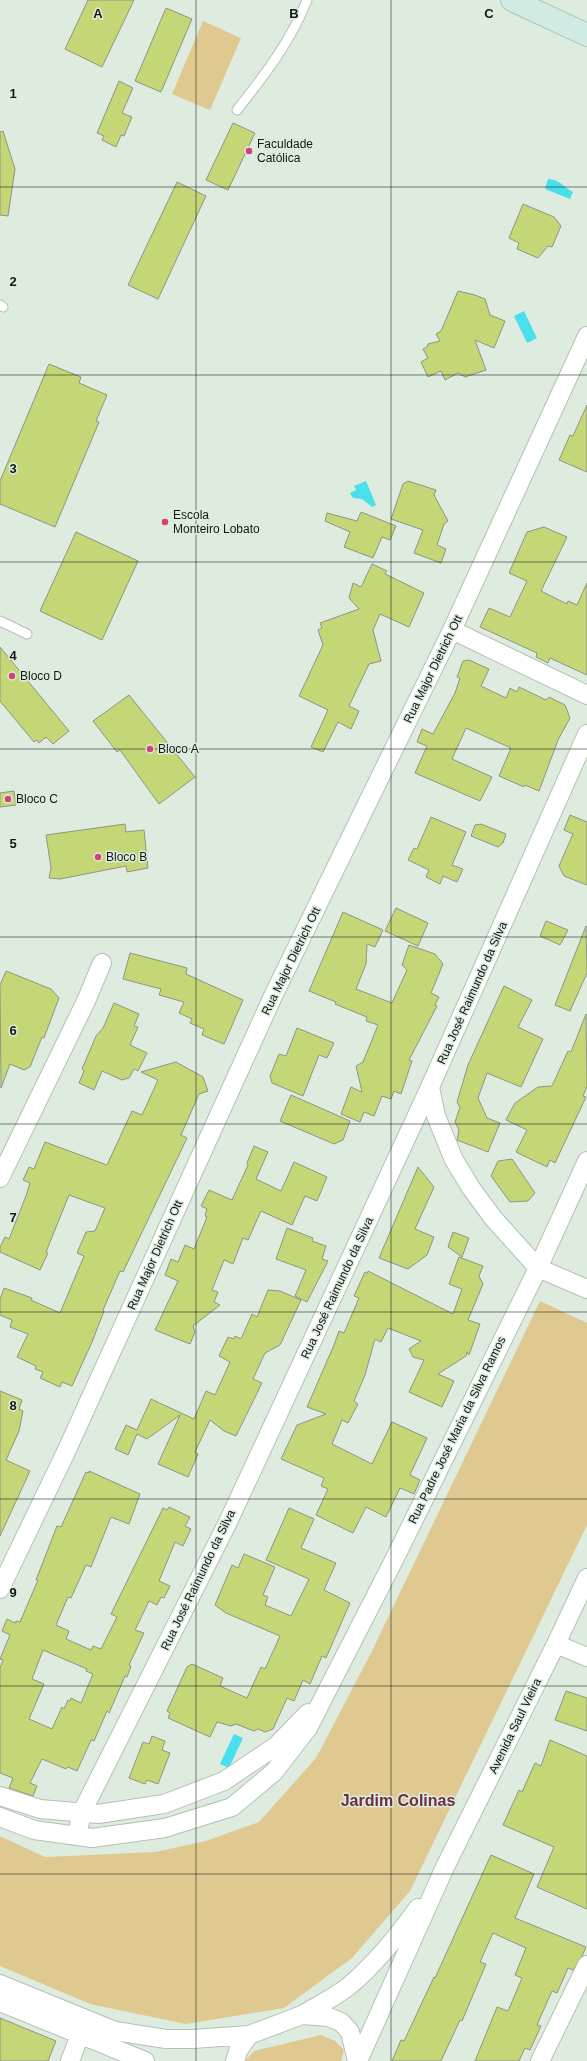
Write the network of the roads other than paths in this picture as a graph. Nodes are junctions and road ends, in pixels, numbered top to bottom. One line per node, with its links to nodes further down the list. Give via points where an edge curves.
1 (307, 0): 4 (lane, via 302,14 268,72)
2 (512, 0): 3 (street)
3 (587, 35)
4 (237, 110)
5 (587, 336): 7 (street, Rua Major Dietrich Ott)
6 (0, 622): 8 (lane)
7 (452, 630): 9 (street); 18 (street, Rua Major Dietrich Ott, via 274,994 65,1454)
8 (27, 634)
9 (587, 695)
10 (587, 734): 12 (street, Rua José Raimundo da Silva)
11 (102, 963): 14 (street)
12 (430, 1087): 15 (street, via 436,1116 470,1188); 23 (street, Rua José Raimundo da Silva, via 228,1522)
13 (587, 1160): 15 (street, Rua Padre José Maria da Silva Ramos)
14 (0, 1178)
15 (538, 1268): 16 (street); 21 (street, Rua Padre José Maria da Silva Ramos)
16 (587, 1290)
17 (587, 1578): 19 (street, Avenida Saul Vieira)
18 (0, 1589)
19 (556, 1644): 20 (street); 26 (street, Avenida Saul Vieira)
20 (587, 1657)
21 (324, 1697): 23 (street, via 276,1746 224,1782 164,1804 98,1814); 25 (street, Rua Padre José Maria da Silva Ramos, via 308,1728 274,1772 232,1807 165,1828 92,1838)
22 (0, 1796): 23 (street, via 40,1809)
23 (82, 1812): 25 (street, Rua José Raimundo da Silva)
24 (0, 1817): 25 (street, Rua Padre José Maria da Silva Ramos, via 34,1830)
25 (77, 1836)
26 (442, 1873): 30 (street, Avenida Saul Vieira, via 399,1934 376,1960 348,1986); 36 (street, Avenida Saul Vieira)
27 (587, 1965): 37 (street)
28 (0, 1984): 31 (street)
29 (0, 2002): 31 (street)
30 (302, 2015): 32 (street); 36 (street, via 328,2017 341,2022 350,2032)
31 (83, 2027): 32 (street, via 166,2039); 33 (street); 34 (street)
32 (249, 2034): 35 (street)
33 (70, 2061)
34 (144, 2061)
35 (235, 2061)
36 (357, 2061)
37 (540, 2061)

